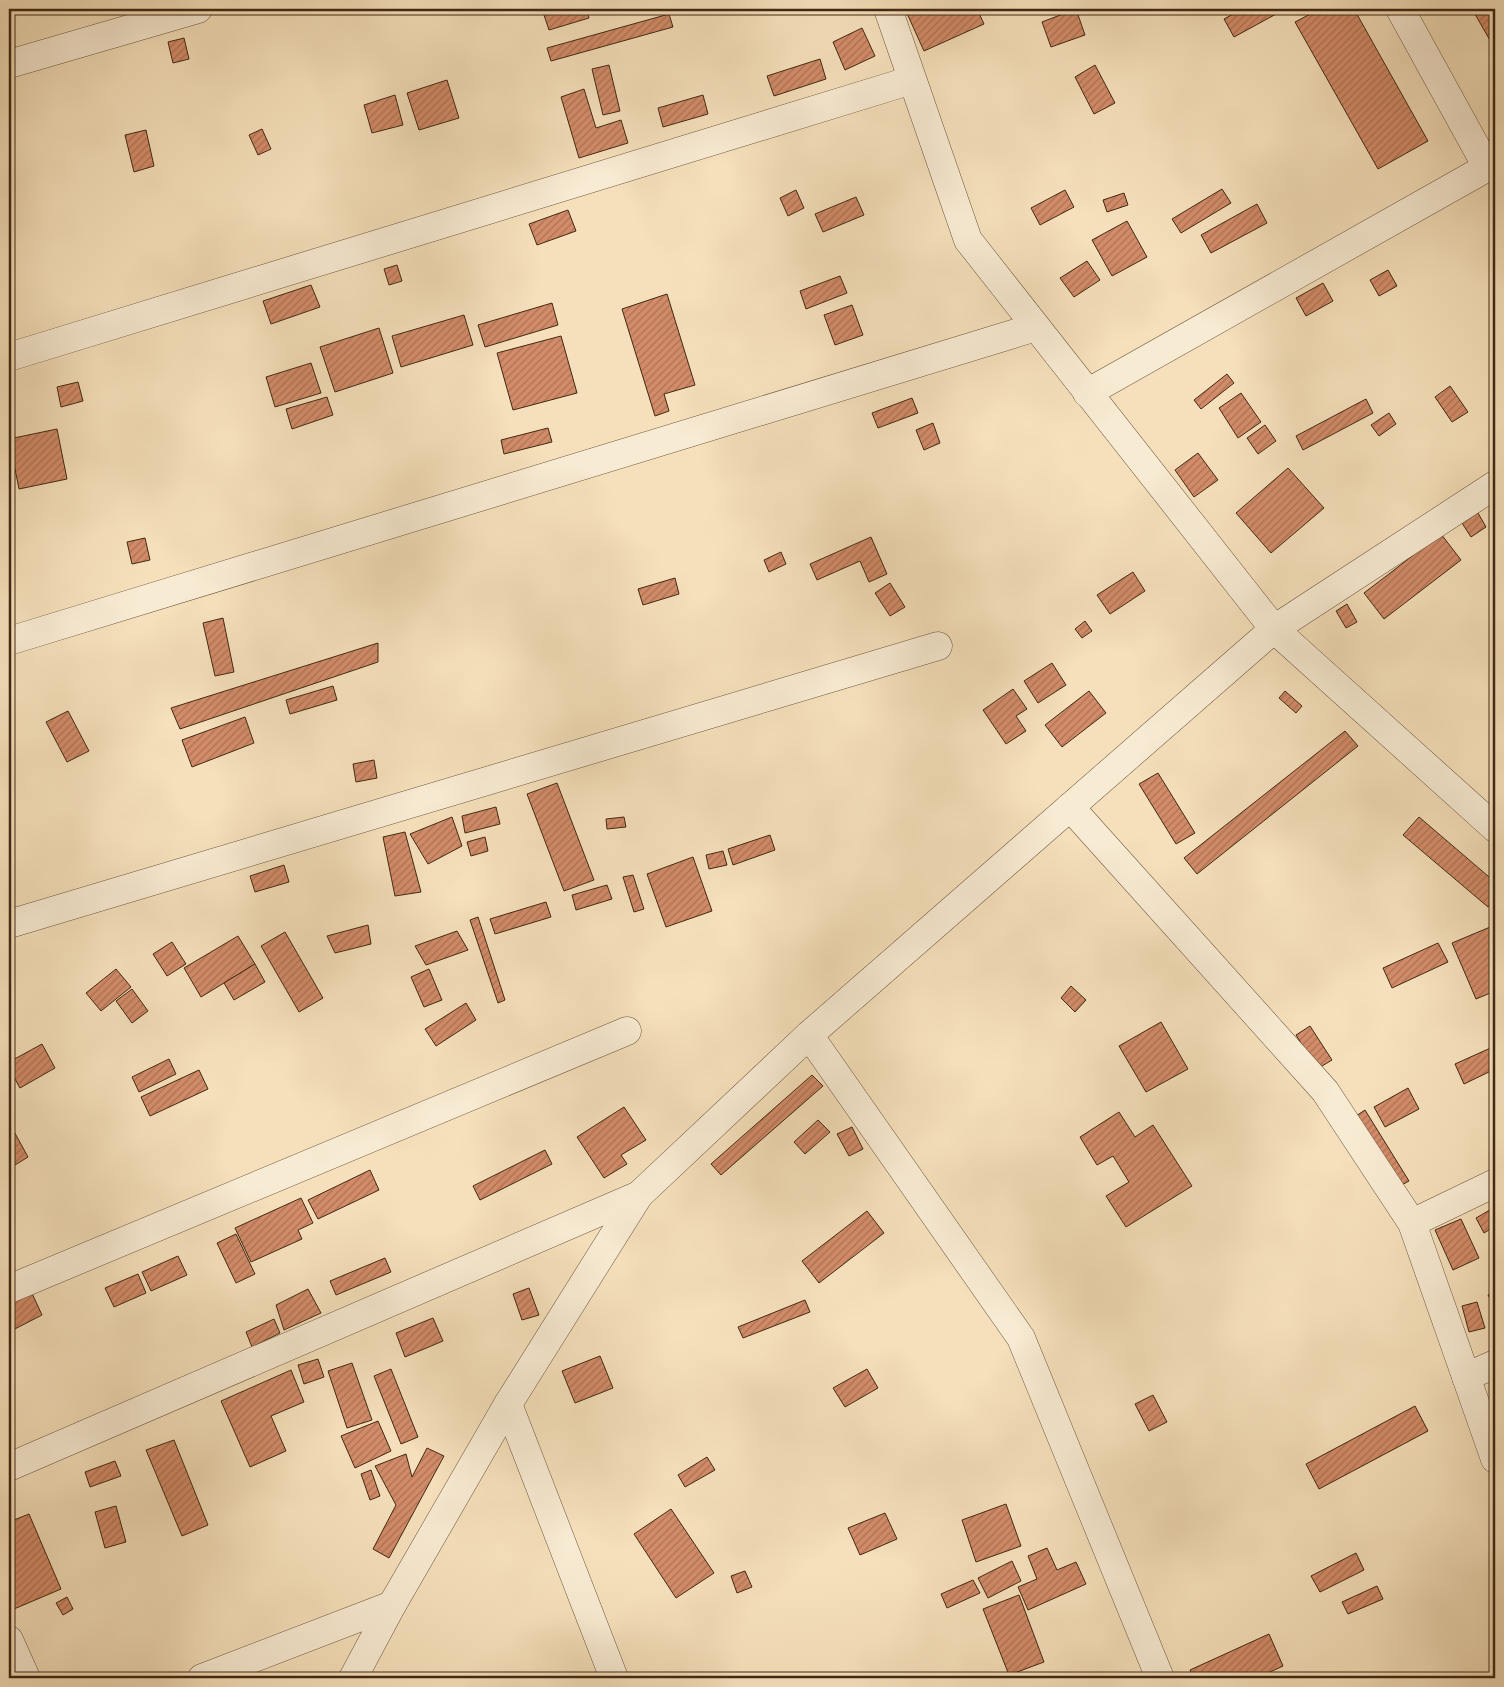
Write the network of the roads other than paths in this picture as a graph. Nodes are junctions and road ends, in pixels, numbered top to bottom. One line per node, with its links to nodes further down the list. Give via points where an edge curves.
1 (198, 9): 4 (street)
2 (888, 9): 5 (street)
3 (1400, 9): 6 (street)
4 (9, 64)
5 (912, 80): 7 (street, via 968,240); 8 (street)
6 (1491, 165): 9 (street)
7 (1036, 327): 9 (street); 12 (street)
8 (9, 356)
9 (1088, 393): 11 (street)
10 (1495, 485): 11 (street)
11 (1274, 629): 14 (street); 15 (street)
12 (9, 641)
13 (938, 646): 16 (street)
14 (1070, 806): 18 (street); 21 (street, via 1325,1091)
15 (1495, 828)
16 (9, 924)
17 (627, 1031): 22 (street)
18 (809, 1035): 20 (street); 34 (street, via 1021,1338)
19 (1495, 1183): 21 (street)
20 (639, 1195): 25 (street); 27 (street)
21 (1412, 1223): 24 (street)
22 (9, 1290)
23 (1495, 1364): 24 (street)
24 (1466, 1377): 26 (street)
25 (508, 1404): 28 (street); 33 (street)
26 (1495, 1459)
27 (9, 1467)
28 (392, 1605): 31 (street); 32 (street)
29 (9, 1640): 30 (street)
30 (26, 1678)
31 (202, 1678)
32 (353, 1678)
33 (614, 1678)
34 (1160, 1678)

